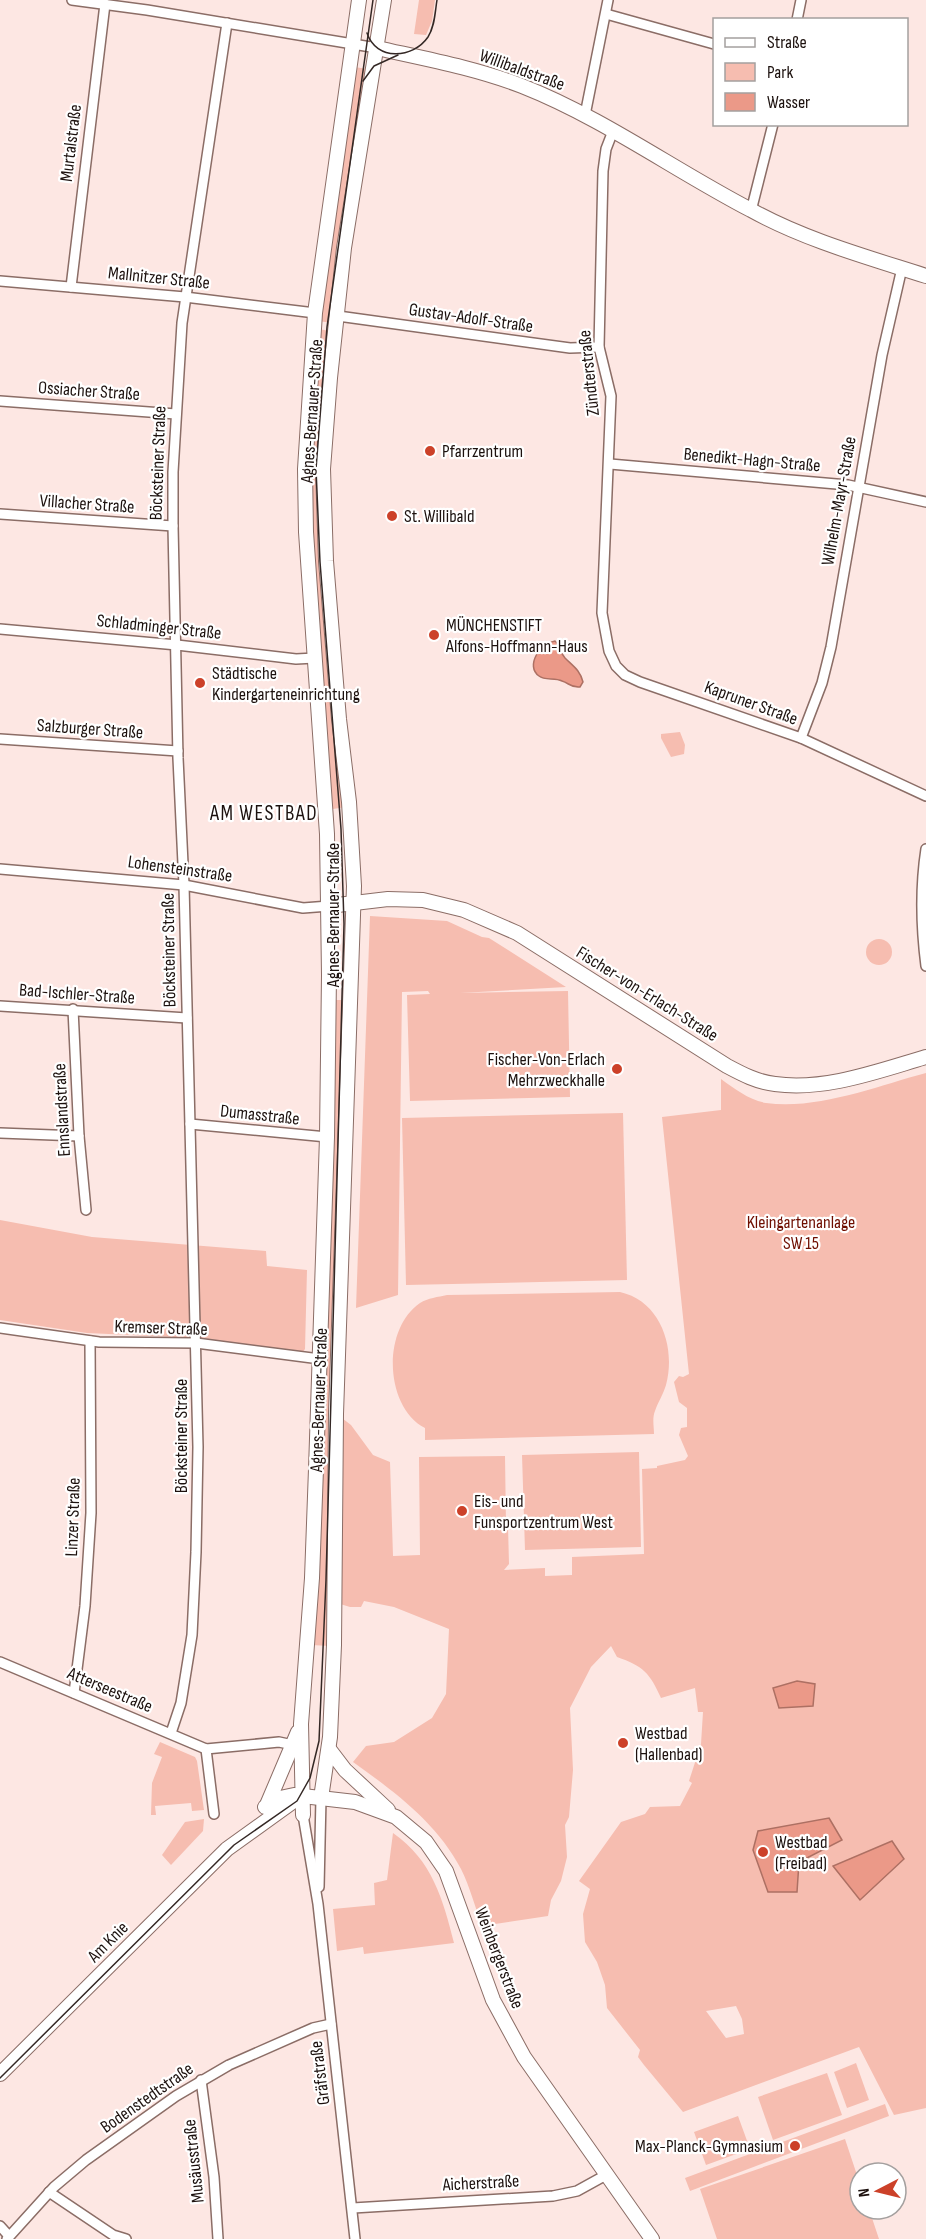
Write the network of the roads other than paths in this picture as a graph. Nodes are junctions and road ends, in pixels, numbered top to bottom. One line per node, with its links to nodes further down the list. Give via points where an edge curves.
1 (72, 0): 6 (street, Willibaldstraße)
2 (359, 0): 11 (main road, Agnes-Bernauer-Straße)
3 (384, 0): 13 (main road, Agnes-Bernauer-Straße)
4 (608, 0): 8 (street)
5 (801, 0): 9 (street)
6 (105, 4): 7 (street, Willibaldstraße); 21 (street, Murtalstraße)
7 (148, 5): 10 (street, Willibaldstraße)
8 (606, 14): 12 (street); 14 (street)
9 (797, 18)
10 (227, 23): 11 (street, Willibaldstraße); 22 (street, Böcksteiner Straße)
11 (353, 44): 13 (street, Willibaldstraße); 23 (main road, Agnes-Bernauer-Straße)
12 (713, 44)
13 (377, 48): 14 (main road, Willibaldstraße, via 522,86); 24 (main road, Agnes-Bernauer-Straße, via 344,249)
14 (585, 115): 16 (main road, Willibaldstraße)
15 (772, 126): 17 (street)
16 (613, 130): 17 (main road, Willibaldstraße); 25 (street, Zündterstraße, via 603,171)
17 (751, 211): 18 (main road, Willibaldstraße, via 824,242)
18 (902, 268): 19 (main road, Willibaldstraße); 29 (street, Wilhelm-Mayr-Straße)
19 (926, 276)
20 (0, 281): 21 (street, Mallnitzer Straße)
21 (71, 287): 22 (street, Mallnitzer Straße)
22 (185, 297): 23 (street, Mallnitzer Straße); 27 (street, Böcksteiner Straße)
23 (315, 313): 36 (main road, Agnes-Bernauer-Straße, via 305,469)
24 (338, 316): 25 (street, Gustav-Adolf-Straße, via 570,348); 44 (main road, Agnes-Bernauer-Straße, via 324,437 324,530 349,802)
25 (600, 347): 28 (street, Zündterstraße, via 612,396)
26 (0, 401): 27 (street, Ossiacher Straße)
27 (176, 414): 32 (street, Böcksteiner Straße)
28 (610, 464): 29 (street, Benedikt-Hagn-Straße); 33 (street, Zündterstraße)
29 (858, 486): 30 (street, Benedikt-Hagn-Straße); 37 (street, Wilhelm-Mayr-Straße, via 831,648)
30 (926, 502)
31 (0, 514): 32 (street, Villacher Straße)
32 (172, 526): 35 (street, Böcksteiner Straße)
33 (602, 613): 37 (street, Kapruner Straße, via 609,651 625,675)
34 (0, 629): 35 (street, Schladminger Straße)
35 (177, 645): 36 (street, Schladminger Straße); 39 (street, Böcksteiner Straße)
36 (315, 658): 45 (main road, Agnes-Bernauer-Straße)
37 (801, 738): 40 (street, Kapruner Straße)
38 (0, 739): 39 (street, Salzburger Straße)
39 (178, 751): 43 (street, Böcksteiner Straße)
40 (926, 796)
41 (926, 849): 46 (street, via 922,910)
42 (0, 869): 43 (street, Lohensteinstraße)
43 (184, 885): 45 (street, Lohensteinstraße, via 303,908); 49 (street, Böcksteiner Straße)
44 (354, 903): 45 (main road, Lohensteinstraße); 50 (main road, Fischer-von-Erlach-Straße, via 423,900 464,910 500,925 727,1066 772,1084 843,1080); 66 (main road, Agnes-Bernauer-Straße)
45 (329, 906): 54 (main road, Agnes-Bernauer-Straße)
46 (926, 966)
47 (0, 1006): 48 (street, Bad-Ischler-Straße)
48 (73, 1009): 49 (street, Bad-Ischler-Straße); 53 (street, Ennslandstraße)
49 (187, 1018): 51 (street, Böcksteiner Straße)
50 (926, 1057)
51 (190, 1124): 54 (street, Dumasstraße); 58 (street, Böcksteiner Straße)
52 (0, 1133): 53 (street)
53 (79, 1136): 55 (street, Ennslandstraße)
54 (327, 1137): 59 (main road, Agnes-Bernauer-Straße)
55 (86, 1209)
56 (0, 1328): 57 (street, Kremser Straße)
57 (90, 1341): 58 (street, Kremser Straße); 61 (street, Linzer Straße, via 91,1513)
58 (196, 1343): 59 (street, Kremser Straße); 63 (street, Böcksteiner Straße, via 198,1447 192,1627 181,1703)
59 (320, 1359): 62 (main road, Agnes-Bernauer-Straße, via 312,1578)
60 (0, 1662): 61 (street, Atterseestraße)
61 (74, 1693): 63 (street, Atterseestraße)
62 (301, 1724): 64 (main road, Agnes-Bernauer-Straße); 68 (main road, Agnes-Bernauer-Straße)
63 (171, 1733): 65 (street, Atterseestraße)
64 (293, 1745): 65 (street, via 279,1742); 67 (main road, Agnes-Bernauer-Straße)
65 (206, 1749): 71 (street)
66 (329, 1749): 69 (main road, Agnes-Bernauer-Straße); 73 (main road, via 345,1770)
67 (279, 1778): 70 (main road, Am Knie)
68 (302, 1790): 69 (main road, Weinbergerstraße); 70 (main road, Weinbergerstraße); 72 (main road, Agnes-Bernauer-Straße); 74 (main road, Am Knie)
69 (321, 1798): 72 (main road); 73 (main road, Weinbergerstraße, via 366,1805); 75 (street, Gräfstraße)
70 (266, 1808): 74 (main road, Am Knie)
71 (214, 1814)
72 (303, 1815): 75 (street, Gräfstraße)
73 (396, 1817): 79 (main road, Weinbergerstraße, via 438,1857 493,2000 524,2057)
74 (243, 1838): 77 (main road, Am Knie, via 227,1849)
75 (318, 1904): 76 (street, Gräfstraße)
76 (331, 2024): 78 (street, Bodenstedtstraße, via 313,2028); 81 (street, Gräfstraße)
77 (0, 2074)
78 (201, 2080): 80 (street, Bodenstedtstraße, via 86,2160); 85 (street, Musäusstraße)
79 (606, 2175): 81 (street, Aicherstraße, via 578,2191 553,2196); 87 (main road, Weinbergerstraße)
80 (49, 2192): 83 (street, Bodenstedtstraße); 84 (street, via 113,2235)
81 (353, 2208): 86 (street, Gräfstraße)
82 (0, 2226): 83 (street)
83 (8, 2238)
84 (126, 2239)
85 (218, 2239)
86 (355, 2239)
87 (652, 2239)

